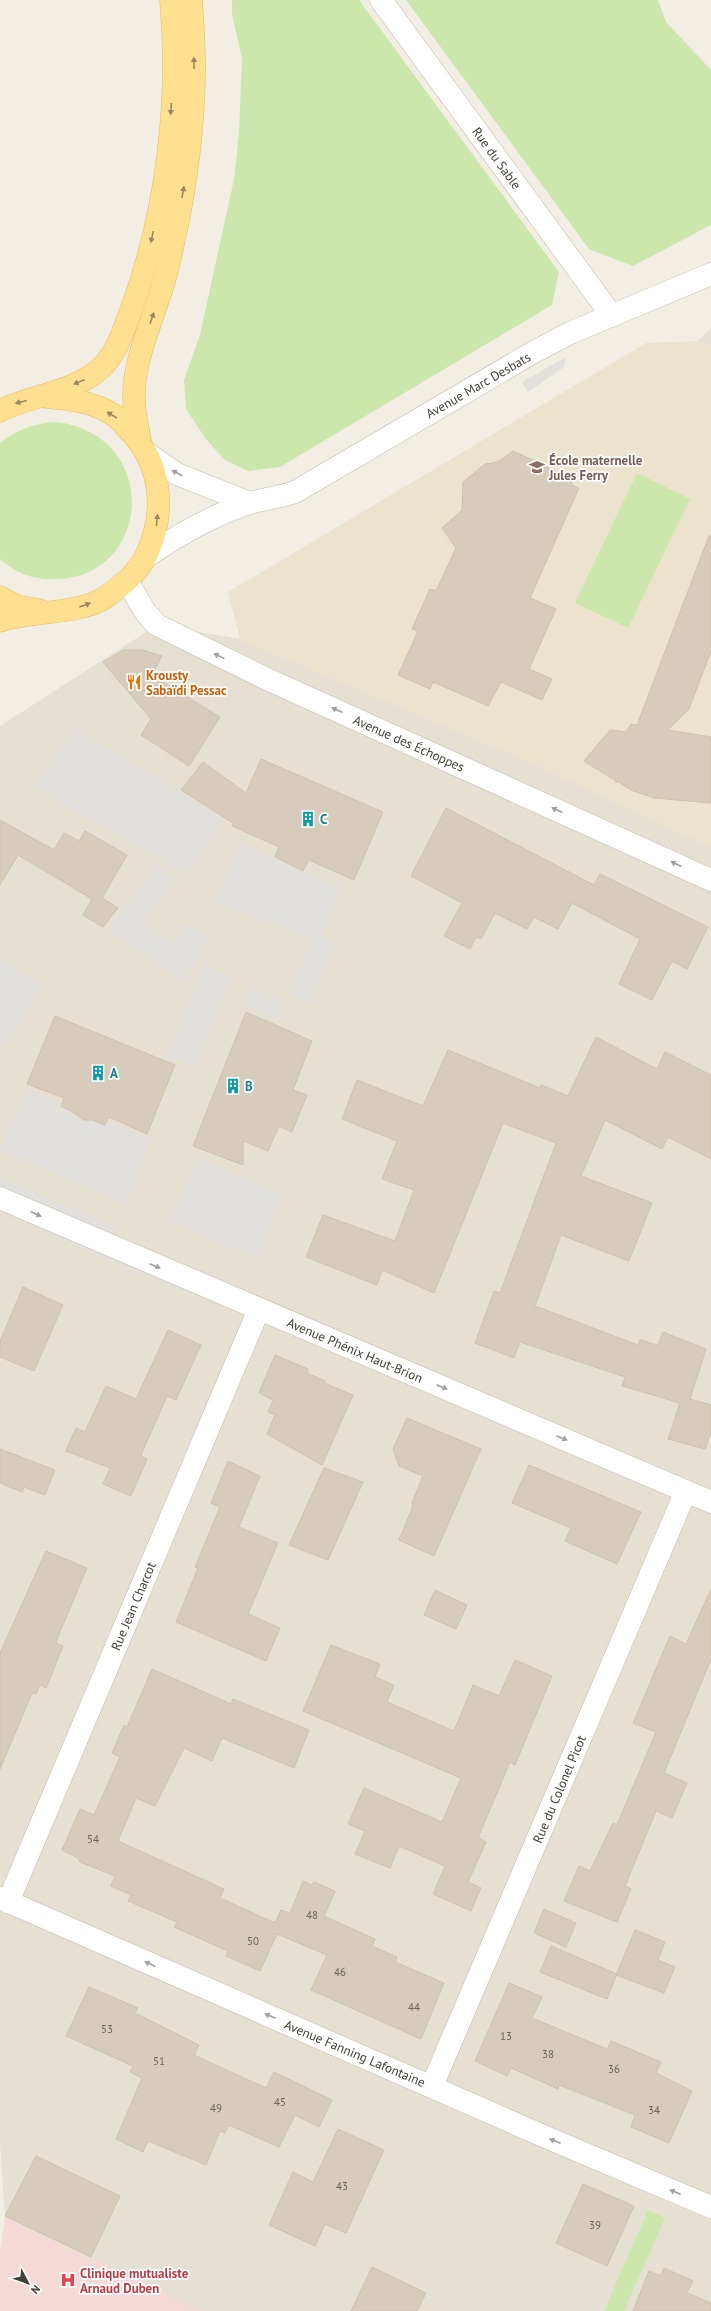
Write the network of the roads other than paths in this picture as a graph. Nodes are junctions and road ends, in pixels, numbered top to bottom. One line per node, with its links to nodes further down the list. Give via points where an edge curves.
1 (172, 0): 6 (main road, one-way to 6, via 174,74 170,130 163,186 152,241 137,294 118,347 104,364 89,378)
2 (191, 0): 8 (main road, one-way to 2, via 134,400 140,355 170,259 184,188 194,73)
3 (381, 0): 5 (street, Rue du Sable)
4 (711, 274): 5 (street, Avenue Marc Desbats)
5 (612, 316): 9 (street, Avenue Marc Desbats, via 570,333 532,353 295,492)
6 (44, 396): 7 (main road, one-way to 7, via 15,403); 8 (main road, one-way to 6, via 114,415 80,400)
7 (0, 411)
8 (144, 448): 9 (street, one-way to 8, via 177,474); 10 (main road, one-way to 8, via 158,524 159,488)
9 (250, 503): 10 (street, Avenue Marc Desbats, via 177,536)
10 (146, 557): 11 (main road)
11 (127, 581): 13 (main road, one-way to 11, via 76,609 104,598); 15 (street, Avenue des Échoppes, one-way to 11, via 267,679 157,625 146,613)
12 (0, 597): 13 (main road, via 16,606)
13 (46, 611): 14 (main road)
14 (0, 621)
15 (711, 880)
16 (0, 1198): 17 (street, Avenue Phénix Haut-Brion, one-way to 17)
17 (259, 1310): 18 (street, Avenue Phénix Haut-Brion, one-way to 18); 20 (street, Rue Jean Charcot)
18 (686, 1491): 19 (street, Avenue Phénix Haut-Brion); 21 (street, Rue du Colonel Picot)
19 (711, 1502)
20 (4, 1900): 21 (street, Avenue Fanning Lafontaine, one-way to 20)
21 (432, 2086): 22 (street, Avenue Fanning Lafontaine, one-way to 21)
22 (711, 2207)

